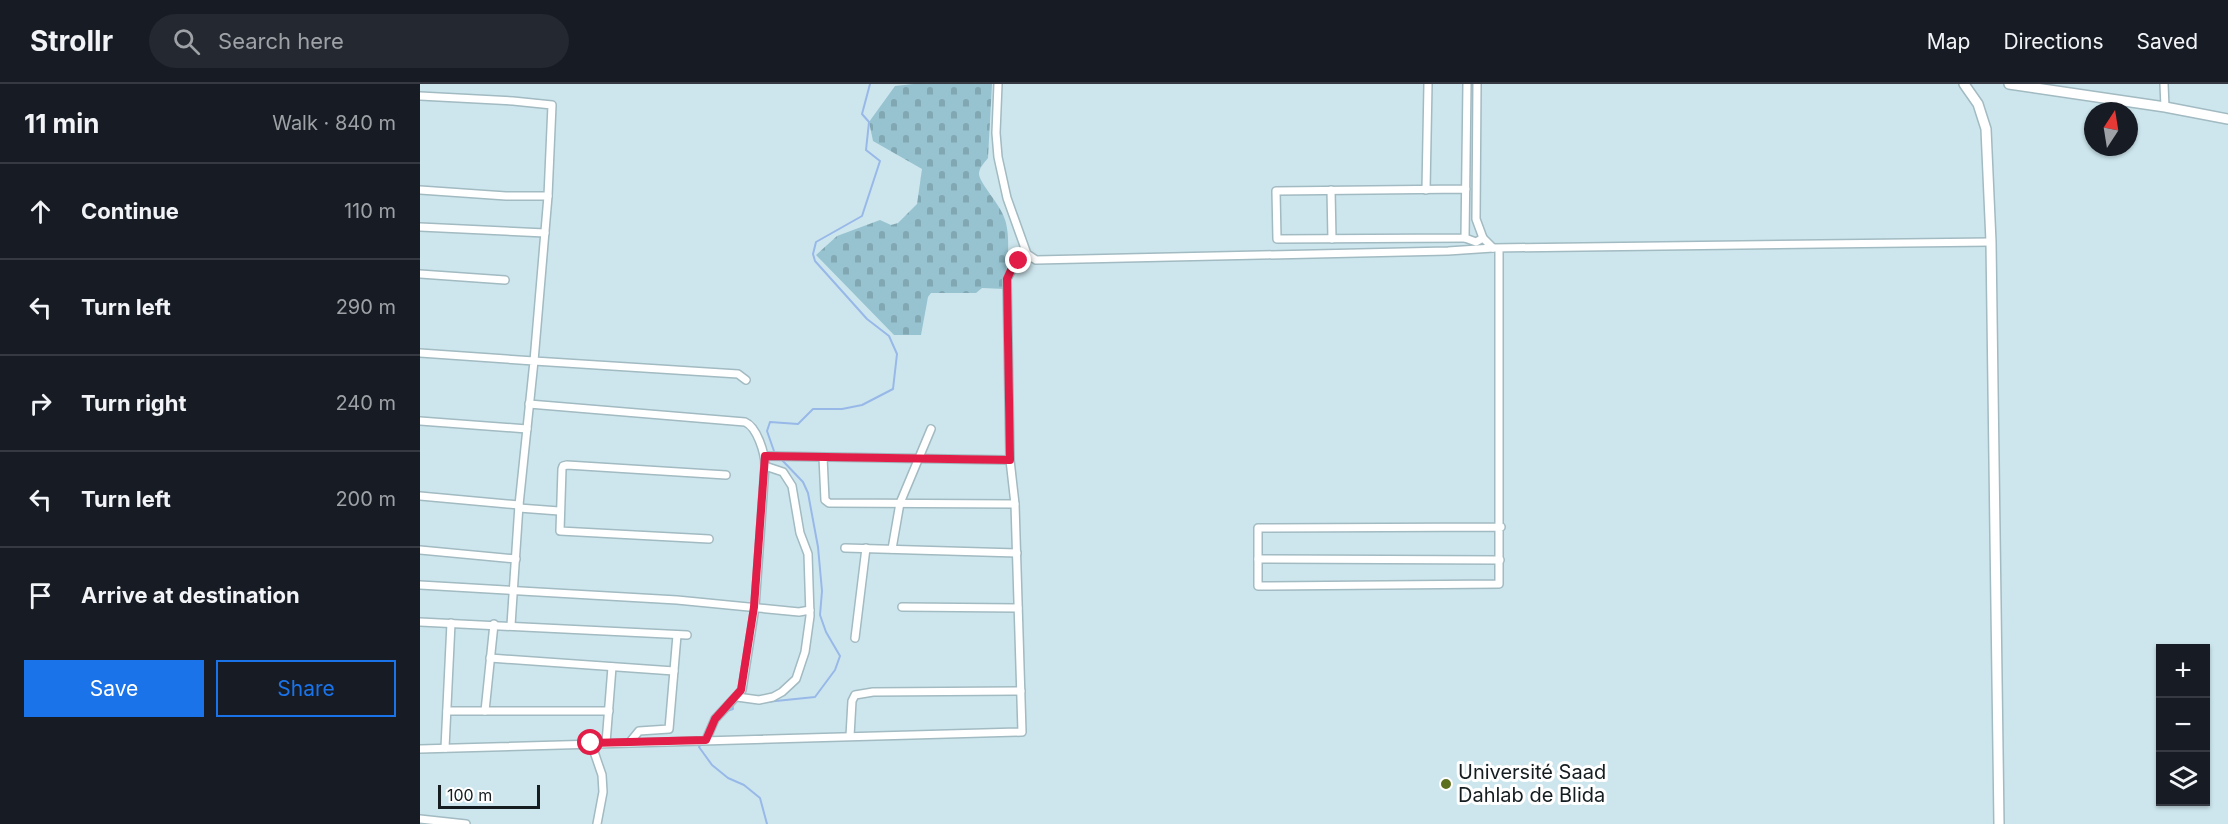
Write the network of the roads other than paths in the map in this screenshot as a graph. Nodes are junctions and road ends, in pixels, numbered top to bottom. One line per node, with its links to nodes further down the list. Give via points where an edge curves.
1 (998, 84): 23 (street, via 998,157 1007,198)
2 (1428, 84): 14 (street)
3 (1467, 84): 11 (street)
4 (1477, 84): 21 (street)
5 (1964, 84): 20 (street, via 1984,118)
6 (2009, 84): 9 (street)
7 (2164, 84): 9 (street)
8 (420, 96): 15 (street, via 552,105)
9 (2164, 107): 10 (street)
10 (2228, 119)
11 (1466, 189): 14 (street); 18 (street)
12 (420, 190): 15 (street)
13 (1331, 190): 14 (street); 19 (street); 19 (street, via 1276,191 1277,239)
14 (1426, 190)
15 (548, 196): 17 (street)
16 (420, 227): 17 (street)
17 (545, 233): 27 (street)
18 (1465, 238): 19 (street); 21 (street)
19 (1332, 239)
20 (1991, 242): 22 (street); 85 (street)
21 (1478, 243): 22 (street); 22 (street); 23 (street, via 1424,252)
22 (1496, 248): 44 (street)
23 (1031, 258): 36 (street, via 1019,261 1007,279)
24 (420, 274): 25 (street)
25 (505, 280)
26 (420, 352): 27 (street)
27 (534, 361): 28 (street, via 738,374); 29 (street)
28 (746, 380)
29 (530, 404): 31 (street); 33 (street, via 744,422 752,428)
30 (420, 421): 31 (street)
31 (526, 429): 42 (street)
32 (931, 429): 35 (street)
33 (765, 456): 34 (street); 37 (street)
34 (823, 457): 35 (street); 40 (street, via 827,502)
35 (919, 459): 36 (street); 40 (street)
36 (1010, 460): 41 (street)
37 (765, 465): 56 (street); 59 (street, via 783,472 792,486 808,554)
38 (726, 476): 43 (street, via 567,465 562,470)
39 (420, 496): 42 (street)
40 (900, 503): 41 (street); 48 (street)
41 (1015, 504): 50 (street)
42 (519, 506): 43 (street); 51 (street)
43 (559, 511): 45 (street, via 559,529 563,532)
44 (1501, 526): 52 (street, via 1258,528); 53 (street)
45 (709, 539)
46 (845, 548): 47 (street)
47 (866, 548): 48 (street); 66 (street)
48 (892, 549): 50 (street)
49 (420, 550): 51 (street)
50 (1017, 553): 58 (street)
51 (516, 559): 55 (street)
52 (1258, 559): 53 (street); 53 (street, via 1258,586 1499,584)
53 (1500, 560)
54 (420, 585): 55 (street)
55 (514, 589): 56 (street); 63 (street)
56 (754, 607): 59 (street); 71 (street)
57 (902, 607): 58 (street)
58 (1018, 608): 70 (street)
59 (810, 610): 71 (street, via 805,652 796,679 773,697)
60 (420, 622): 61 (street)
61 (451, 623): 62 (street); 72 (street)
62 (494, 624): 63 (street); 67 (street)
63 (512, 625): 64 (street)
64 (678, 635): 65 (street); 69 (street)
65 (687, 635)
66 (855, 638)
67 (490, 658): 68 (street); 73 (street)
68 (612, 667): 69 (street); 74 (street)
69 (674, 671): 78 (street, via 669,729 639,731)
70 (1021, 691): 75 (street, via 855,695); 75 (street, via 1022,732)
71 (737, 697): 76 (street, via 715,719)
72 (447, 711): 73 (street); 81 (street)
73 (485, 711): 74 (street)
74 (609, 711): 77 (street)
75 (850, 736): 76 (street)
76 (706, 740): 78 (street)
77 (606, 742): 78 (street); 79 (street)
78 (630, 742)
79 (591, 743): 81 (street); 84 (street, via 602,776)
80 (420, 748): 81 (street)
81 (445, 748)
82 (420, 819): 83 (street)
83 (466, 824)
84 (597, 824)
85 (1999, 824)

